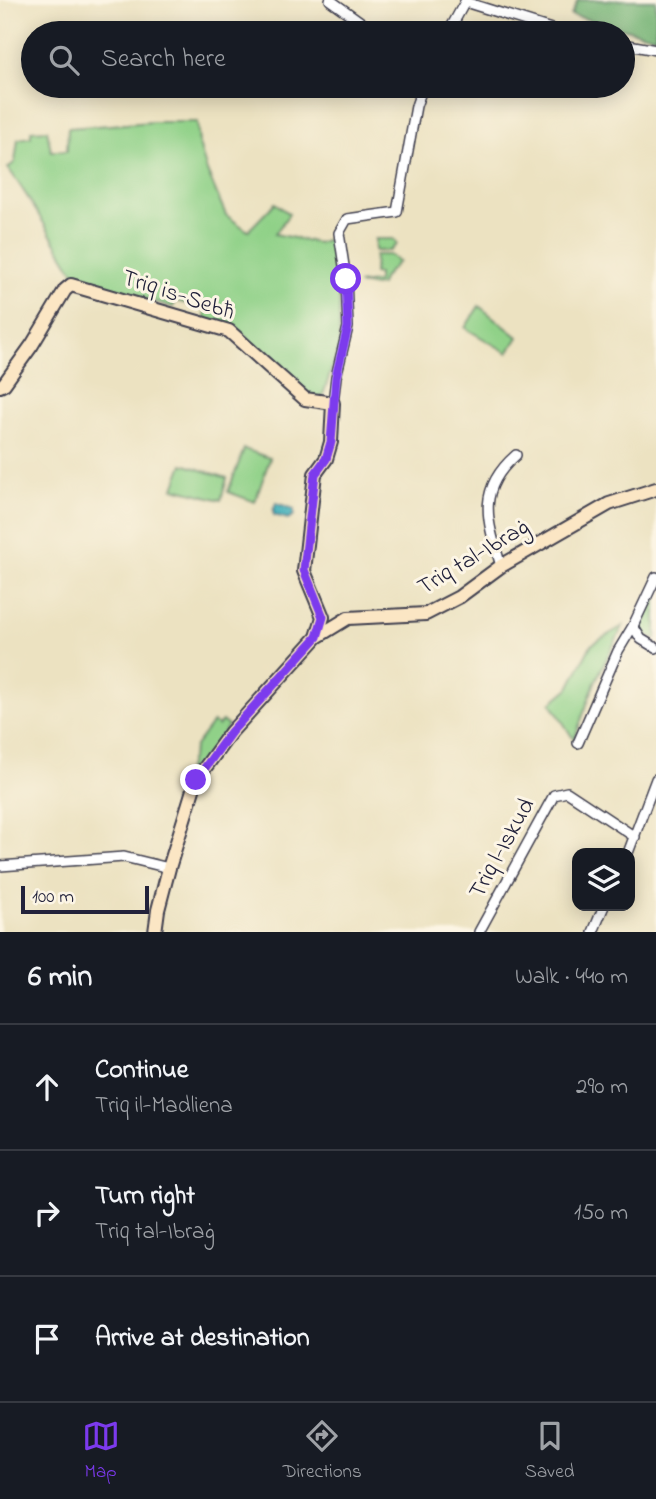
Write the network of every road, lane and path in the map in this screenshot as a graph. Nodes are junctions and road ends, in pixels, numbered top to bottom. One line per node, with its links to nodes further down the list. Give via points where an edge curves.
1 (334, 1): 3 (street)
2 (466, 1): 4 (street); 5 (street)
3 (357, 20)
4 (455, 21)
5 (528, 21)
6 (635, 46): 7 (street)
7 (656, 50)
8 (419, 98): 10 (street, via 397,212 347,219 339,233 348,327)
9 (0, 386): 10 (main road, Triq is-Sebħ, via 71,285 229,331 305,399)
10 (332, 403): 16 (main road, via 331,442 315,474 304,570)
11 (516, 455): 13 (street, via 497,474 488,507)
12 (656, 489): 13 (main road, Triq tal-Ibraġ, via 609,505)
13 (501, 566): 17 (main road, Triq tal-Ibraġ, via 426,614)
14 (656, 577): 15 (street)
15 (653, 590): 18 (street)
16 (323, 617): 17 (main road); 19 (main road)
17 (348, 618): 19 (main road, Triq tal-Ibraġ)
18 (633, 626): 20 (street, via 636,635); 21 (street)
19 (317, 637): 27 (main road, Triq tal-Ibraġ, via 231,732 196,780)
20 (654, 645): 21 (street, via 631,642)
21 (618, 651): 22 (street)
22 (578, 743)
23 (655, 785): 24 (street)
24 (635, 837): 25 (street); 31 (street, Triq l-Iskud, via 567,792 554,795)
25 (630, 848)
26 (0, 866): 27 (street, via 124,857)
27 (169, 868): 30 (main road, Triq tal-Ibraġ)
28 (602, 911): 29 (street)
29 (595, 931)
30 (155, 932)
31 (480, 932)

